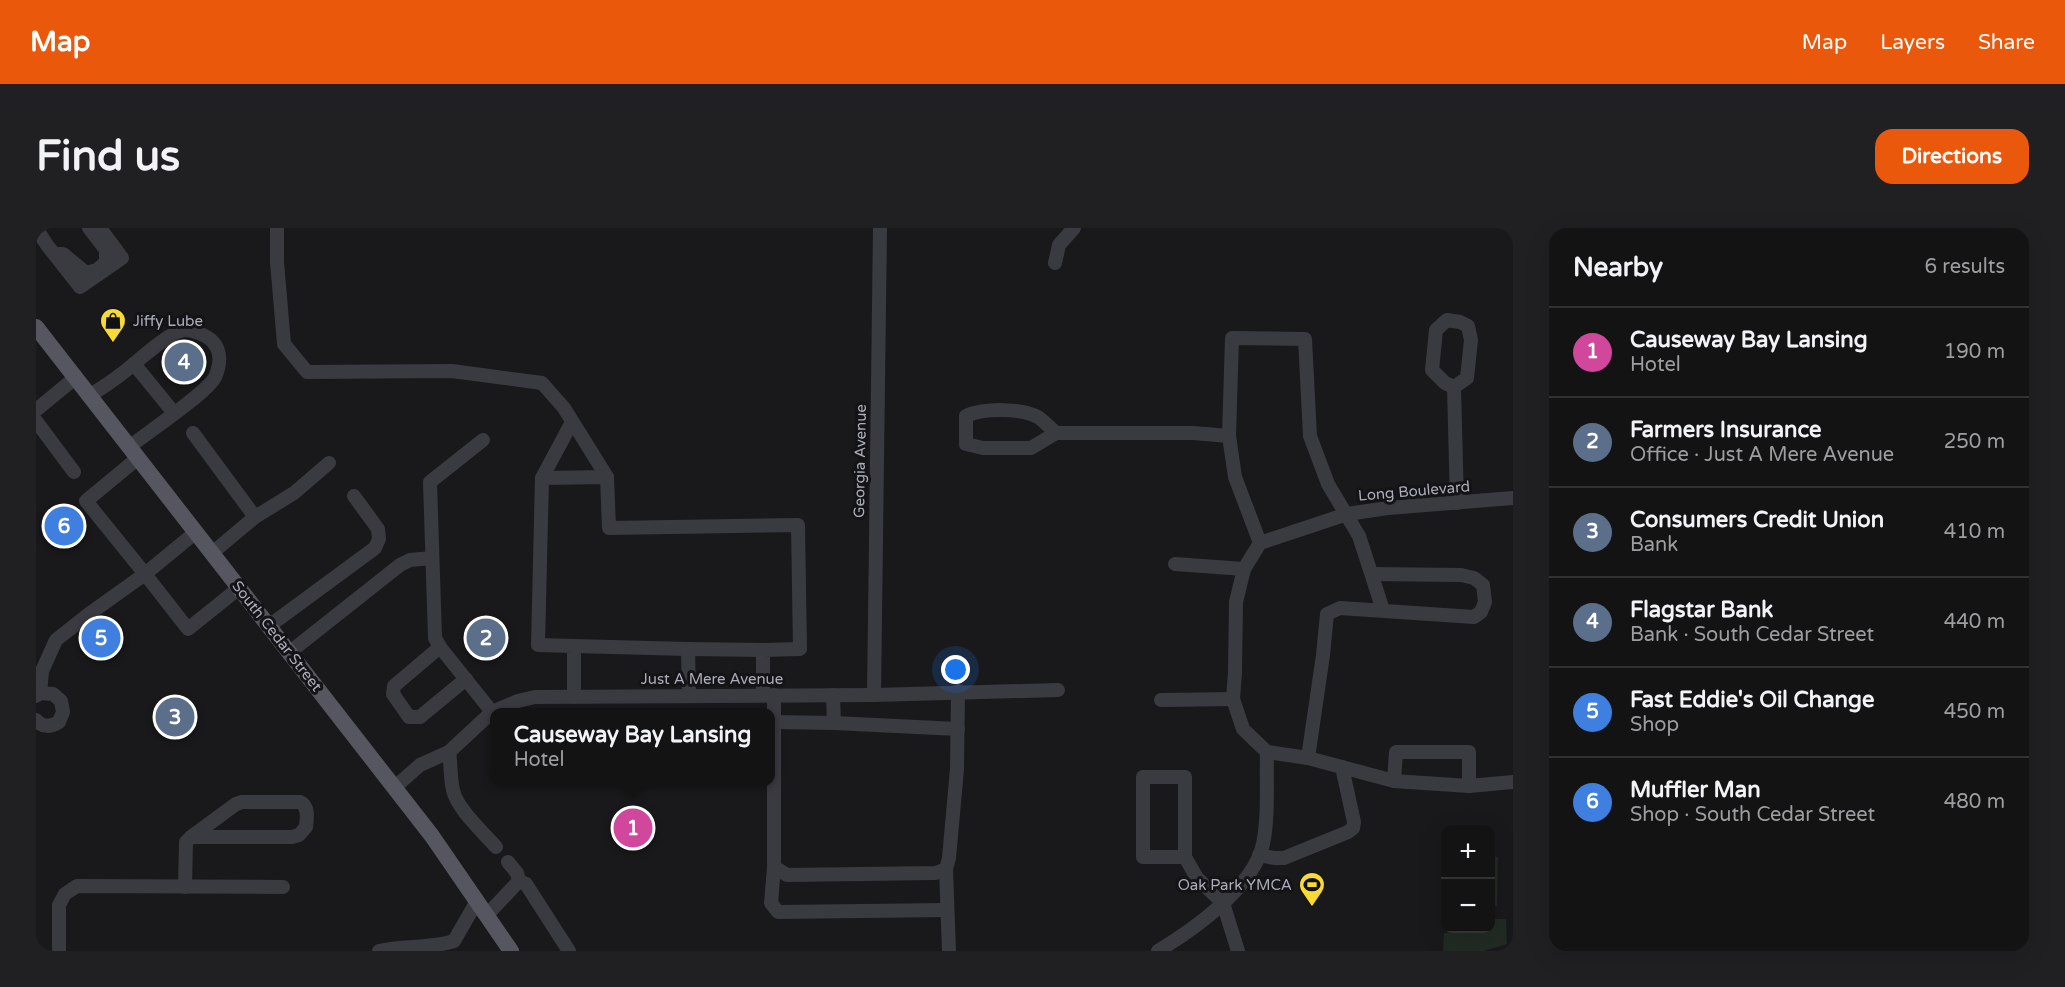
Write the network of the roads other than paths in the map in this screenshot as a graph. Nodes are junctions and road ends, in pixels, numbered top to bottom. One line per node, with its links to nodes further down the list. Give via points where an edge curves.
1 (36, 228): 7 (street)
2 (89, 228): 7 (street, via 106,250 106,262 97,270 86,273 63,254)
3 (100, 228): 7 (street, via 122,258 80,287)
4 (277, 228): 16 (street, via 284,344 307,372 452,371 542,383)
5 (880, 228): 54 (street, Georgia Avenue)
6 (1074, 228): 8 (street, via 1059,245)
7 (46, 251)
8 (1055, 263)
9 (37, 332): 11 (main road, South Cedar Street)
10 (134, 364): 13 (street); 15 (street); 15 (street, via 184,330 213,341 220,361 214,378)
11 (75, 378): 13 (main road, South Cedar Street); 14 (street)
12 (1454, 387): 12 (street, via 1432,370 1436,330 1447,320 1468,326 1471,340 1467,378); 29 (street)
13 (89, 396): 22 (main road, South Cedar Street)
14 (36, 410)
15 (174, 413): 22 (street)
16 (572, 422): 25 (street); 26 (street)
17 (37, 425): 24 (street)
18 (193, 433): 31 (street)
19 (1056, 433): 19 (street, via 1031,448 983,448 966,444 966,416 977,411 1018,411 1038,417); 20 (street)
20 (1229, 436): 30 (street, via 1232,338 1305,339 1310,436 1328,484); 33 (street, via 1235,477)
21 (483, 440): 35 (street, via 430,482)
22 (134, 452): 32 (main road, South Cedar Street); 38 (street, via 87,501)
23 (329, 463): 31 (street, via 294,493)
24 (74, 472)
25 (607, 477): 26 (street); 46 (street, via 609,528 798,525 800,649)
26 (542, 478): 43 (street, via 538,645)
27 (354, 496): 42 (street, via 378,529 380,539 375,548)
28 (1513, 498): 29 (street, Long Boulevard)
29 (1457, 503): 30 (street, Long Boulevard)
30 (1347, 514): 33 (street, Long Boulevard); 39 (street)
31 (255, 517): 34 (street)
32 (196, 532): 34 (main road, South Cedar Street); 38 (street)
33 (1260, 543): 37 (street)
34 (212, 553): 40 (main road, South Cedar Street)
35 (432, 558): 44 (street, via 434,630); 47 (street, via 400,565)
36 (1175, 564): 37 (street)
37 (1244, 569): 57 (street, via 1236,603)
38 (146, 574): 40 (street, via 188,629); 51 (street, via 56,640 42,671)
39 (1372, 574): 41 (street); 41 (street, via 1461,575 1484,585 1485,602 1481,612 1473,617)
40 (239, 588): 42 (main road, South Cedar Street)
41 (1383, 610): 69 (street, via 1340,608 1327,614)
42 (269, 626): 47 (main road, South Cedar Street)
43 (574, 646): 45 (street); 55 (street)
44 (441, 647): 48 (street); 48 (street, via 394,686 393,694 409,717 420,717)
45 (688, 649): 46 (street); 56 (street)
46 (763, 650): 52 (street)
47 (290, 652): 75 (main road, South Cedar Street)
48 (466, 679): 61 (street)
49 (1058, 690): 50 (street, Just A Mere Avenue)
50 (958, 691): 54 (street, Just A Mere Avenue); 66 (street)
51 (38, 694): 63 (street, via 57,697 63,712 59,722 49,726)
52 (768, 695): 53 (street, Just A Mere Avenue); 56 (street, Just A Mere Avenue); 60 (street)
53 (833, 695): 54 (street, Just A Mere Avenue); 65 (street)
54 (873, 695)
55 (574, 696): 56 (street, Just A Mere Avenue); 59 (street, Just A Mere Avenue, via 535,697)
56 (688, 696)
57 (1233, 699): 58 (street); 68 (street, via 1243,729)
58 (1161, 700)
59 (501, 708)
60 (771, 708)
61 (490, 709)
62 (490, 714): 67 (street, Just A Mere Avenue)
63 (36, 720)
64 (775, 722): 65 (street)
65 (834, 723): 66 (street)
66 (958, 729): 82 (street)
67 (449, 752): 75 (street, Just A Mere Avenue, via 420,765); 77 (street, via 458,804)
68 (1267, 752): 69 (street); 78 (street, via 1266,816)
69 (1308, 758): 70 (street)
70 (1342, 767): 71 (street); 78 (street, via 1353,828 1284,858)
71 (1394, 781): 74 (street); 74 (street, via 1396,752 1469,752)
72 (1513, 782): 74 (street)
73 (774, 786): 81 (street)
74 (1469, 786)
75 (395, 787): 87 (main road, South Cedar Street)
76 (191, 837): 76 (street, via 242,802 300,802 306,809 306,827 292,837); 84 (street, via 185,850)
77 (496, 847)
78 (1259, 855): 86 (street, via 1239,888)
79 (1185, 857): 79 (street, via 1185,777 1143,777 1143,857); 86 (street, via 1197,878)
80 (508, 862): 83 (street)
81 (774, 867): 82 (street, via 787,875 936,873); 88 (street, via 771,903 778,912)
82 (946, 869): 88 (street)
83 (519, 881): 87 (street); 94 (street, via 526,884)
84 (185, 887): 85 (street); 91 (street, via 77,886 65,894 59,905)
85 (284, 887)
86 (1223, 903): 96 (street); 97 (street)
87 (482, 908): 89 (street); 93 (main road, South Cedar Street)
88 (947, 910): 95 (street)
89 (455, 946): 90 (street)
90 (425, 948): 92 (street)
91 (59, 951)
92 (379, 951)
93 (511, 951)
94 (569, 951)
95 (949, 951)
96 (1158, 951)
97 (1238, 951)

